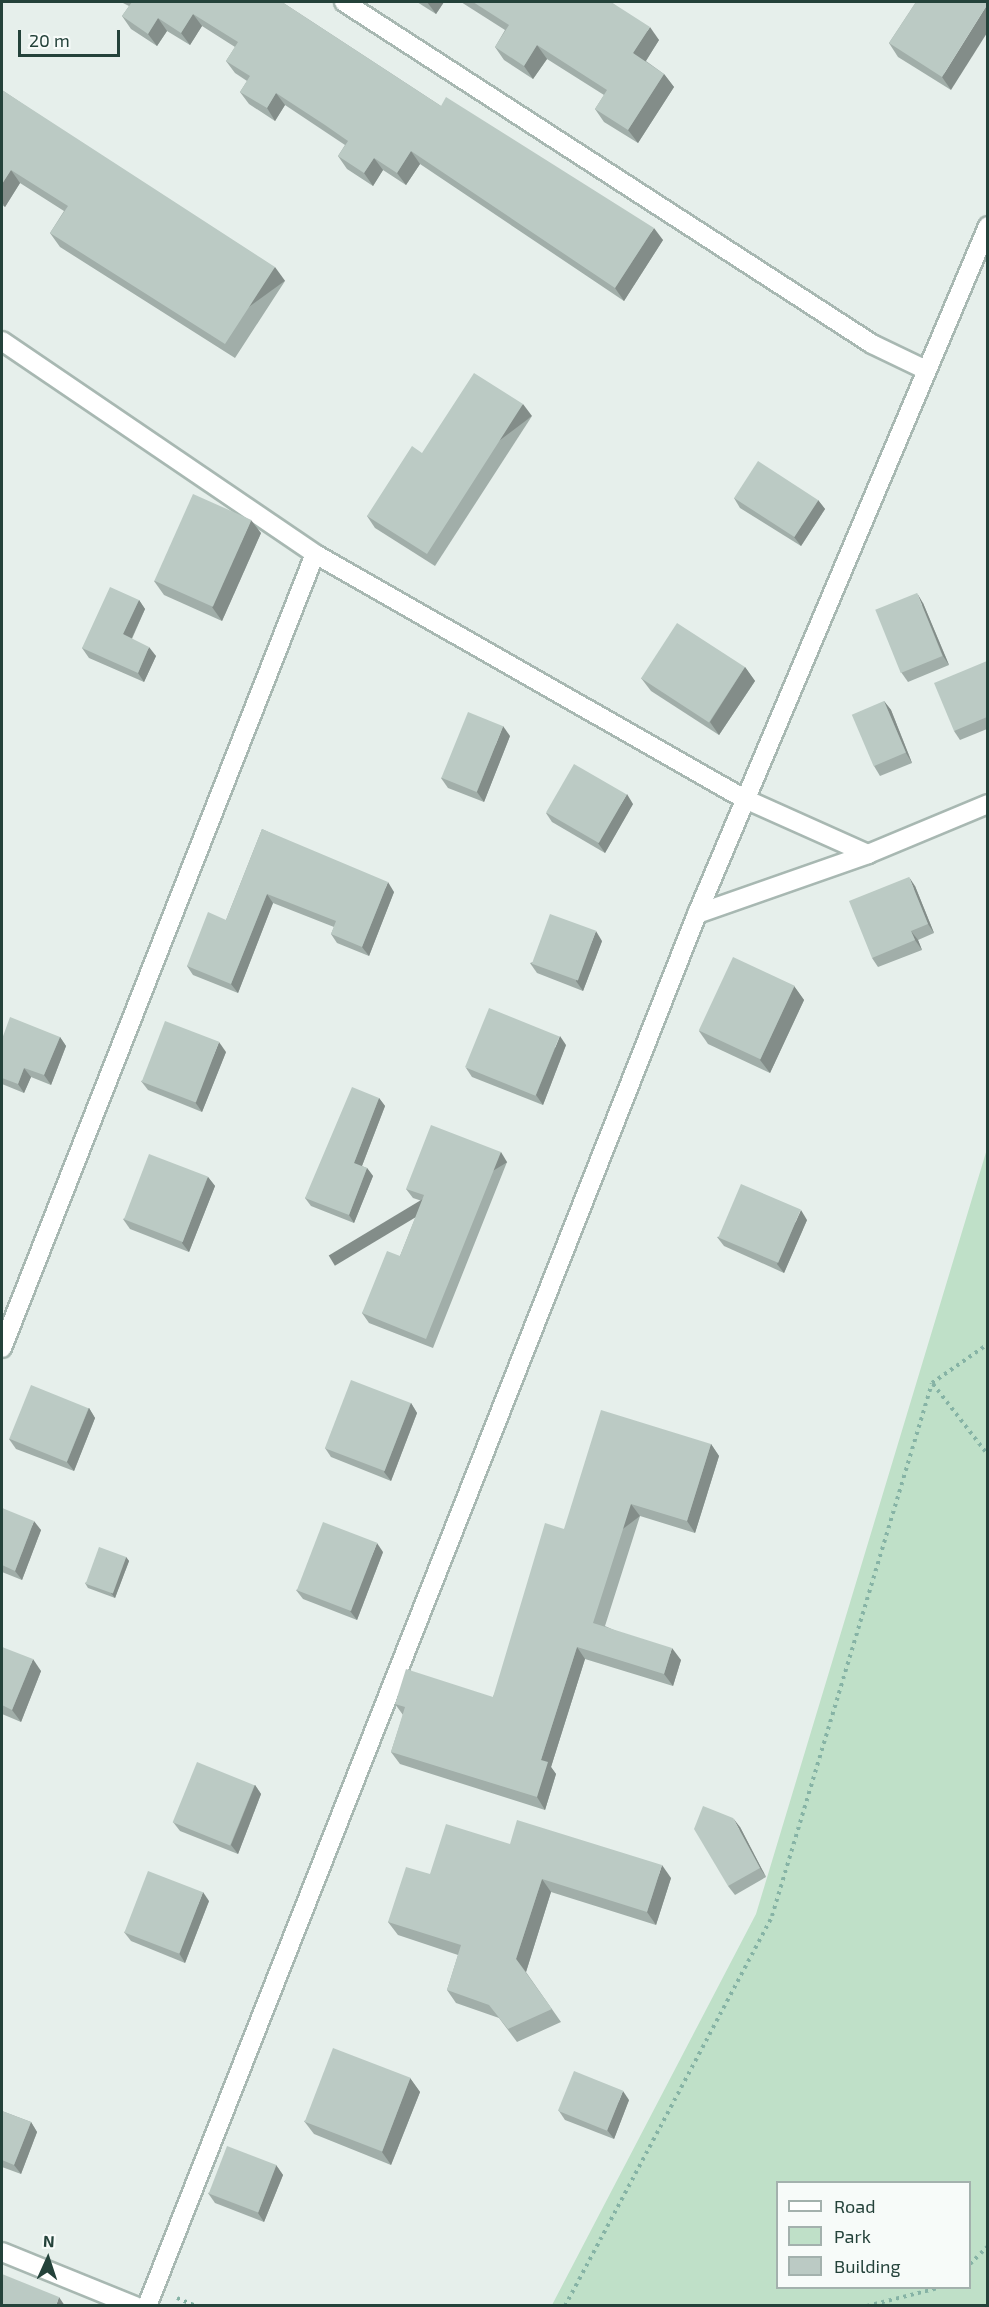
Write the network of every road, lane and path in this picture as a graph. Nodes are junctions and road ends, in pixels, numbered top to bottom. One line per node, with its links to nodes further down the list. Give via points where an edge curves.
1 (345, 2): 4 (street, via 872,344)
2 (987, 226): 4 (street)
3 (2, 341): 5 (street)
4 (926, 370): 6 (street)
5 (315, 554): 6 (street); 11 (street)
6 (745, 799): 8 (street); 9 (street)
7 (987, 804): 8 (street)
8 (868, 854): 9 (street)
9 (697, 914): 19 (street)
10 (987, 1344): 12 (path)
11 (2, 1348)
12 (932, 1383): 13 (path); 20 (path, via 772,1916)
13 (987, 1455)
14 (987, 2246): 16 (path)
15 (2, 2252): 18 (street)
16 (971, 2262)
17 (934, 2289): 21 (path)
18 (135, 2306)
19 (147, 2306)
20 (565, 2306)
21 (867, 2306)

